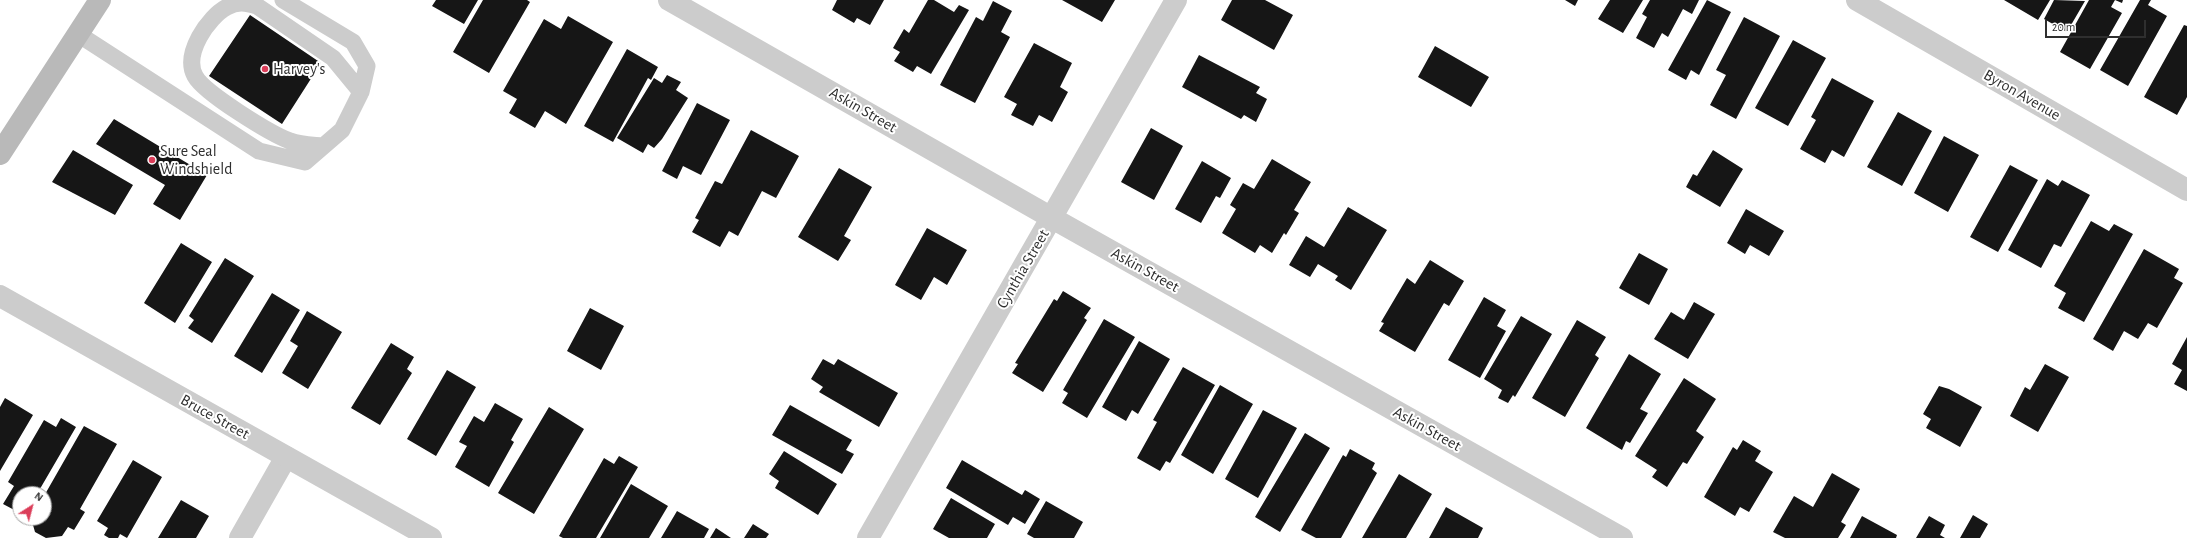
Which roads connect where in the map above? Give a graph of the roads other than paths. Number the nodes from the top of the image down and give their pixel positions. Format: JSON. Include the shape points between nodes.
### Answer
{"nodes":[{"id":1,"x":100,"y":0,"type":"edge"},
{"id":2,"x":283,"y":0,"type":"edge"},
{"id":3,"x":669,"y":0,"type":"edge"},
{"id":4,"x":1176,"y":0,"type":"edge"},
{"id":5,"x":1857,"y":0,"type":"edge"},
{"id":6,"x":78,"y":34,"type":"junction"},
{"id":7,"x":361,"y":92,"type":"junction"},
{"id":8,"x":323,"y":146,"type":"junction"},
{"id":9,"x":0,"y":154,"type":"edge"},
{"id":10,"x":2187,"y":190,"type":"edge"},
{"id":11,"x":1052,"y":218,"type":"junction"},
{"id":12,"x":0,"y":296,"type":"edge"},
{"id":13,"x":286,"y":457,"type":"junction"},
{"id":14,"x":240,"y":538,"type":"edge"},
{"id":15,"x":431,"y":538,"type":"edge"},
{"id":16,"x":868,"y":538,"type":"edge"},
{"id":17,"x":1622,"y":538,"type":"edge"}],
"edges":[{"from":1,"to":6,"type":"main road"},
{"from":2,"to":7,"type":"lane","via":[[353,42],[367,66]]},
{"from":3,"to":11,"type":"street","name":"Askin Street"},
{"from":4,"to":11,"type":"street","name":"Cynthia Street"},
{"from":5,"to":10,"type":"street","name":"Byron Avenue"},
{"from":6,"to":8,"type":"lane","via":[[259,151],[305,162]]},
{"from":6,"to":9,"type":"main road"},
{"from":7,"to":8,"type":"lane","via":[[342,130]]},
{"from":7,"to":8,"type":"lane","via":[[333,58],[257,6],[243,2],[228,6],[217,14],[196,43],[191,63],[195,76],[207,90],[275,135],[292,142]]},
{"from":11,"to":16,"type":"street","name":"Cynthia Street"},
{"from":11,"to":17,"type":"street","name":"Askin Street"},
{"from":12,"to":13,"type":"street","name":"Bruce Street"},
{"from":13,"to":14,"type":"street"},
{"from":13,"to":15,"type":"street","name":"Bruce Street"}]}
